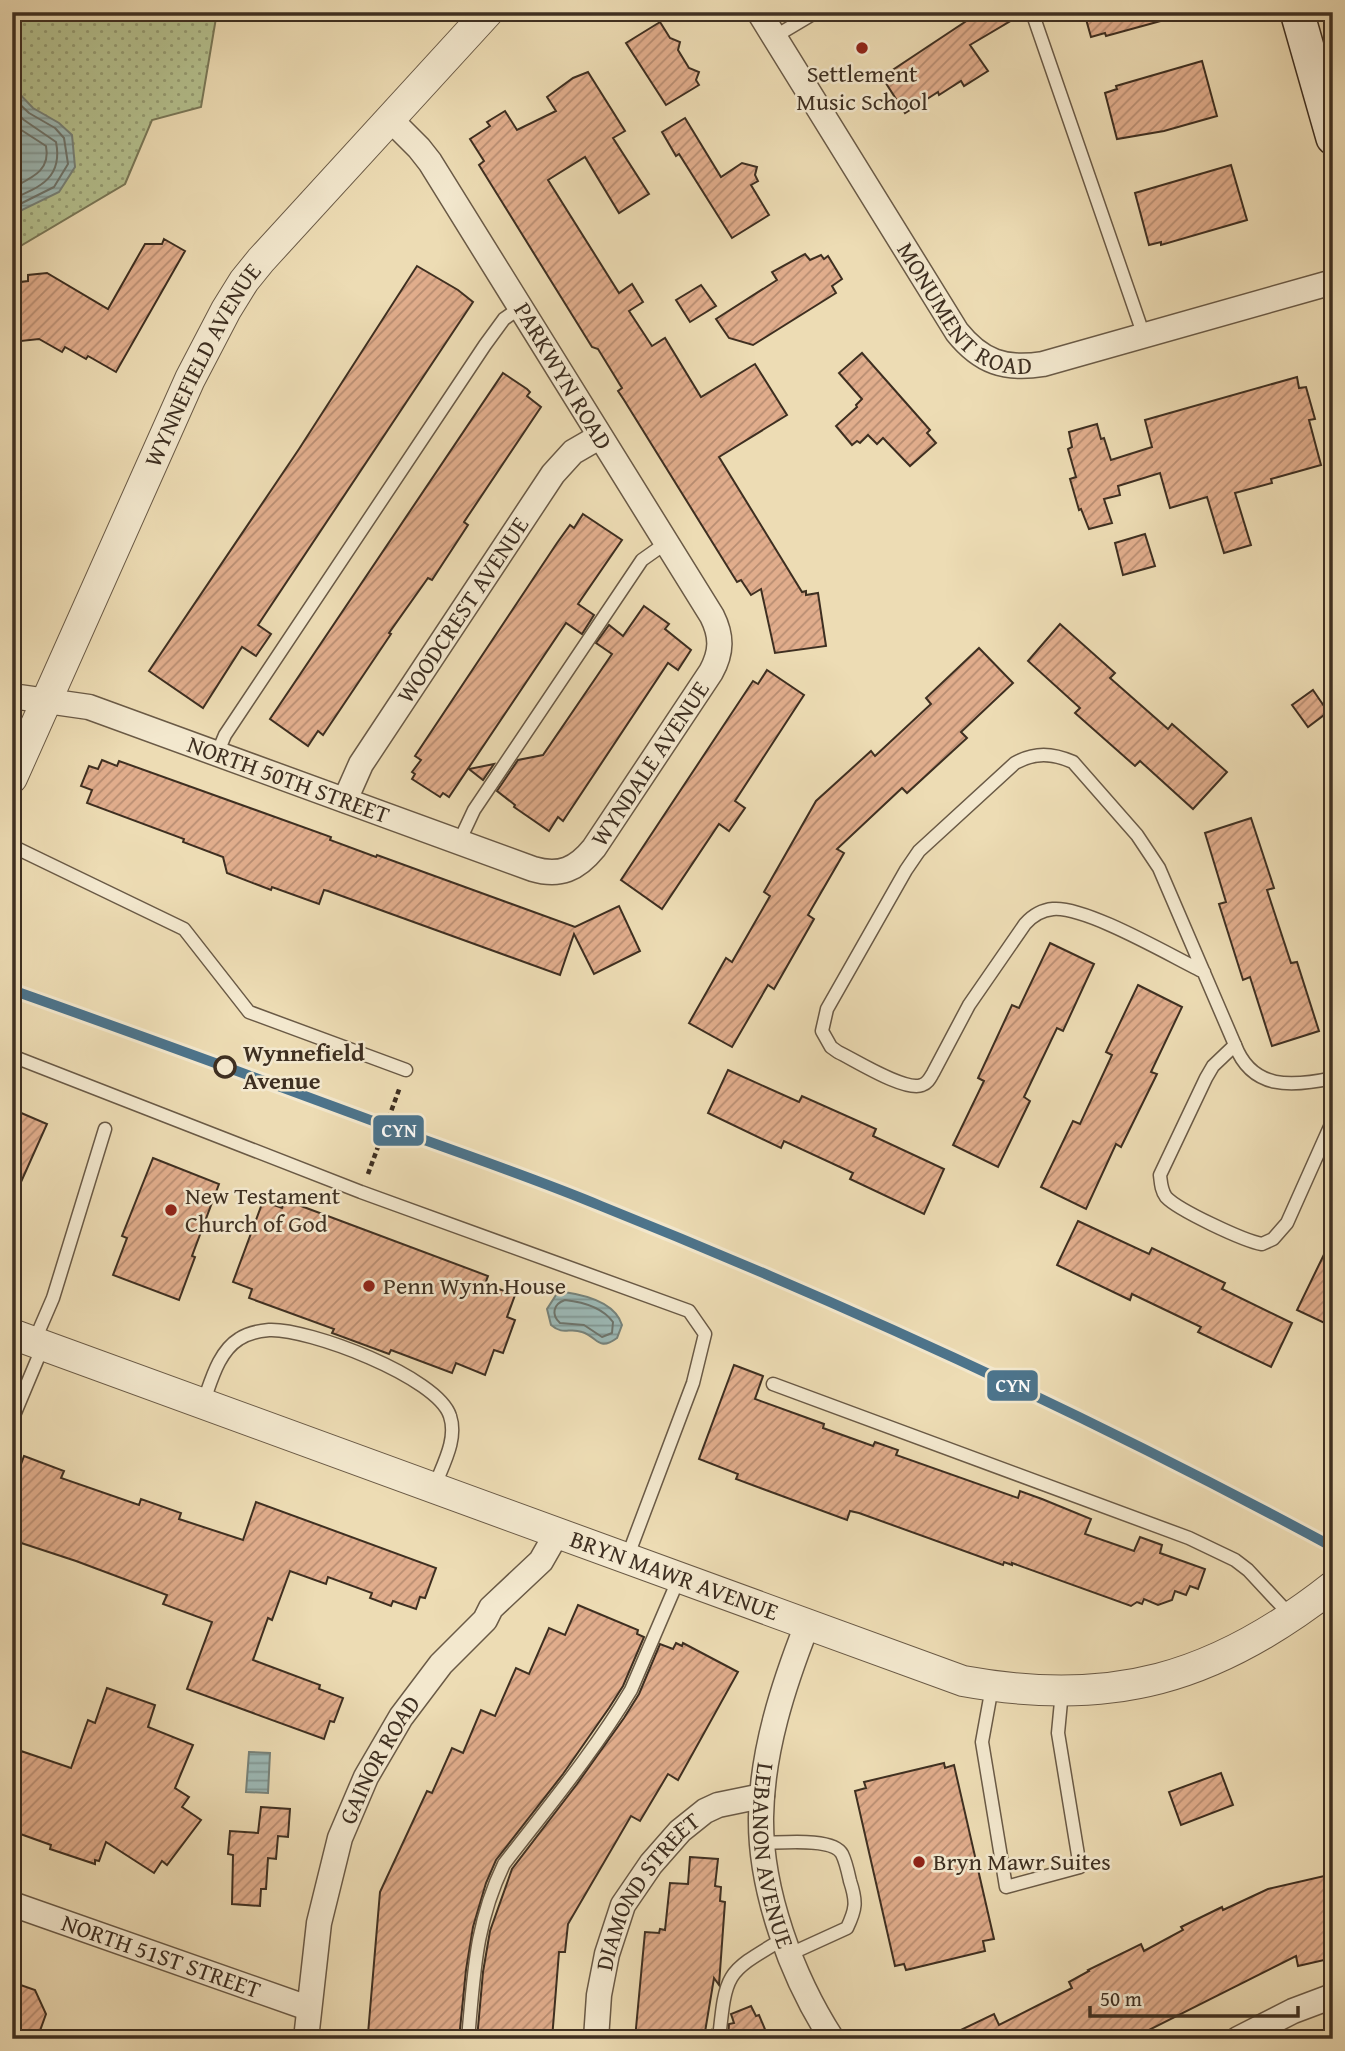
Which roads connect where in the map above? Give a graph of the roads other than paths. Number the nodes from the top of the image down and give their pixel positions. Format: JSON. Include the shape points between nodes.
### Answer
{"nodes":[{"id":1,"x":488,"y":12,"type":"edge"},
{"id":2,"x":759,"y":12,"type":"edge"},
{"id":3,"x":816,"y":12,"type":"edge"},
{"id":4,"x":1032,"y":12,"type":"edge"},
{"id":5,"x":1297,"y":12,"type":"edge"},
{"id":6,"x":774,"y":37,"type":"junction"},
{"id":7,"x":389,"y":118,"type":"junction"},
{"id":8,"x":1333,"y":138,"type":"edge"},
{"id":9,"x":1333,"y":282,"type":"edge"},
{"id":10,"x":521,"y":307,"type":"junction"},
{"id":11,"x":1144,"y":336,"type":"junction"},
{"id":12,"x":599,"y":437,"type":"junction"},
{"id":13,"x":666,"y":543,"type":"junction"},
{"id":14,"x":720,"y":644,"type":"joint"},
{"id":15,"x":12,"y":696,"type":"edge"},
{"id":16,"x":46,"y":701,"type":"junction"},
{"id":17,"x":217,"y":754,"type":"junction"},
{"id":18,"x":12,"y":778,"type":"edge"},
{"id":19,"x":345,"y":800,"type":"junction"},
{"id":20,"x":459,"y":842,"type":"junction"},
{"id":21,"x":12,"y":846,"type":"edge"},
{"id":22,"x":565,"y":872,"type":"joint"},
{"id":23,"x":1204,"y":972,"type":"junction"},
{"id":24,"x":1235,"y":1045,"type":"junction"},
{"id":25,"x":12,"y":1056,"type":"edge"},
{"id":26,"x":406,"y":1070,"type":"road end"},
{"id":27,"x":1333,"y":1078,"type":"edge"},
{"id":28,"x":1333,"y":1120,"type":"edge"},
{"id":29,"x":105,"y":1129,"type":"dead end"},
{"id":30,"x":30,"y":1341,"type":"edge"},
{"id":31,"x":773,"y":1384,"type":"dead end"},
{"id":32,"x":203,"y":1403,"type":"junction"},
{"id":33,"x":12,"y":1420,"type":"edge"},
{"id":34,"x":434,"y":1488,"type":"junction"},
{"id":35,"x":557,"y":1533,"type":"junction"},
{"id":36,"x":627,"y":1558,"type":"junction"},
{"id":37,"x":679,"y":1578,"type":"junction"},
{"id":38,"x":1333,"y":1586,"type":"edge"},
{"id":39,"x":1291,"y":1617,"type":"junction"},
{"id":40,"x":807,"y":1625,"type":"junction"},
{"id":41,"x":992,"y":1686,"type":"junction"},
{"id":42,"x":1062,"y":1691,"type":"junction"},
{"id":43,"x":762,"y":1796,"type":"junction"},
{"id":44,"x":763,"y":1843,"type":"junction"},
{"id":45,"x":12,"y":1903,"type":"edge"},
{"id":46,"x":787,"y":1946,"type":"junction"},
{"id":47,"x":1333,"y":1996,"type":"edge"},
{"id":48,"x":308,"y":2008,"type":"junction"},
{"id":49,"x":306,"y":2039,"type":"edge"},
{"id":50,"x":468,"y":2039,"type":"edge"},
{"id":51,"x":596,"y":2039,"type":"edge"},
{"id":52,"x":719,"y":2039,"type":"edge"},
{"id":53,"x":832,"y":2039,"type":"edge"},
{"id":54,"x":1238,"y":2039,"type":"edge"}],
"edges":[{"from":1,"to":7,"type":"street","name":"WYNNEFIELD AVENUE"},
{"from":2,"to":6,"type":"street","name":"MONUMENT ROAD"},
{"from":3,"to":6,"type":"lane"},
{"from":4,"to":11,"type":"lane"},
{"from":5,"to":8,"type":"main road"},
{"from":6,"to":11,"type":"street","name":"MONUMENT ROAD","via":[[967,345],[995,362],[1025,367]]},
{"from":7,"to":10,"type":"street","name":"PARKWYN ROAD","via":[[425,155]]},
{"from":7,"to":16,"type":"street","name":"WYNNEFIELD AVENUE","via":[[261,260],[226,310],[190,379]]},
{"from":9,"to":11,"type":"street","name":"MONUMENT ROAD"},
{"from":10,"to":12,"type":"street","name":"PARKWYN ROAD"},
{"from":10,"to":17,"type":"lane","via":[[504,319],[485,345],[225,735]]},
{"from":12,"to":13,"type":"street","name":"PARKWYN ROAD"},
{"from":12,"to":19,"type":"street","name":"WOODCREST AVENUE","via":[[573,452],[552,474],[361,764]]},
{"from":13,"to":14,"type":"street","name":"PARKWYN ROAD","via":[[712,616]]},
{"from":13,"to":20,"type":"lane","via":[[642,560],[474,810]]},
{"from":14,"to":22,"type":"street","name":"WYNDALE AVENUE","via":[[711,672],[594,848]]},
{"from":15,"to":16,"type":"street","name":"NORTH 50TH STREET"},
{"from":16,"to":17,"type":"street","name":"NORTH 50TH STREET","via":[[89,707]]},
{"from":16,"to":18,"type":"street","name":"WYNNEFIELD AVENUE"},
{"from":17,"to":19,"type":"street","name":"NORTH 50TH STREET"},
{"from":19,"to":20,"type":"street","name":"NORTH 50TH STREET"},
{"from":20,"to":22,"type":"street","name":"NORTH 50TH STREET","via":[[544,872]]},
{"from":21,"to":26,"type":"lane","via":[[184,929],[249,1012]]},
{"from":23,"to":23,"type":"lane","via":[[1090,916],[1055,908],[1034,915],[1025,924],[969,1005],[927,1082],[919,1086],[900,1083],[838,1052],[822,1031],[827,1009],[919,851],[1028,756],[1059,756],[1073,762],[1137,835],[1159,868]]},
{"from":23,"to":24,"type":"lane"},
{"from":24,"to":27,"type":"lane","via":[[1241,1060],[1264,1079],[1294,1084]]},
{"from":24,"to":28,"type":"lane","via":[[1206,1078],[1160,1175],[1169,1200],[1244,1239],[1262,1244],[1273,1239],[1287,1223]]},
{"from":25,"to":36,"type":"lane","via":[[361,1192],[689,1311],[705,1334],[693,1384]]},
{"from":29,"to":30,"type":"lane","via":[[53,1298]]},
{"from":30,"to":32,"type":"street","name":"BRYN MAWR AVENUE"},
{"from":30,"to":33,"type":"lane"},
{"from":31,"to":39,"type":"lane","via":[[1189,1538],[1248,1570]]},
{"from":32,"to":34,"type":"street","name":"BRYN MAWR AVENUE"},
{"from":32,"to":34,"type":"lane","via":[[229,1347],[252,1333],[290,1332],[380,1362],[425,1386],[446,1406],[453,1430],[451,1444]]},
{"from":34,"to":35,"type":"street","name":"BRYN MAWR AVENUE"},
{"from":35,"to":36,"type":"street","name":"BRYN MAWR AVENUE"},
{"from":35,"to":48,"type":"street","name":"GAINOR ROAD","via":[[541,1561],[441,1664],[401,1717],[366,1777],[340,1838],[319,1923]]},
{"from":36,"to":37,"type":"street","name":"BRYN MAWR AVENUE"},
{"from":37,"to":40,"type":"street","name":"BRYN MAWR AVENUE"},
{"from":37,"to":50,"type":"lane","via":[[631,1690],[496,1881],[477,1944]]},
{"from":38,"to":39,"type":"street","name":"BRYN MAWR AVENUE"},
{"from":39,"to":42,"type":"street","name":"BRYN MAWR AVENUE","via":[[1182,1672],[1129,1686]]},
{"from":40,"to":41,"type":"street","name":"BRYN MAWR AVENUE","via":[[941,1675]]},
{"from":40,"to":43,"type":"street","name":"LEBANON AVENUE","via":[[776,1714]]},
{"from":41,"to":42,"type":"street","name":"BRYN MAWR AVENUE"},
{"from":41,"to":42,"type":"lane","via":[[982,1742],[1006,1887],[1080,1867],[1058,1733]]},
{"from":43,"to":44,"type":"street","name":"LEBANON AVENUE"},
{"from":43,"to":51,"type":"street","name":"DIAMOND STREET","via":[[705,1811],[651,1864],[623,1905],[607,1954]]},
{"from":44,"to":46,"type":"street","name":"LEBANON AVENUE","via":[[773,1902]]},
{"from":44,"to":46,"type":"lane","via":[[835,1847],[842,1853],[854,1894],[856,1910],[847,1928]]},
{"from":45,"to":48,"type":"street","name":"NORTH 51ST STREET"},
{"from":46,"to":52,"type":"lane","via":[[742,1964],[729,1979]]},
{"from":46,"to":53,"type":"street","name":"LEBANON AVENUE"},
{"from":47,"to":54,"type":"street"},
{"from":48,"to":49,"type":"street","name":"GAINOR ROAD"}]}
